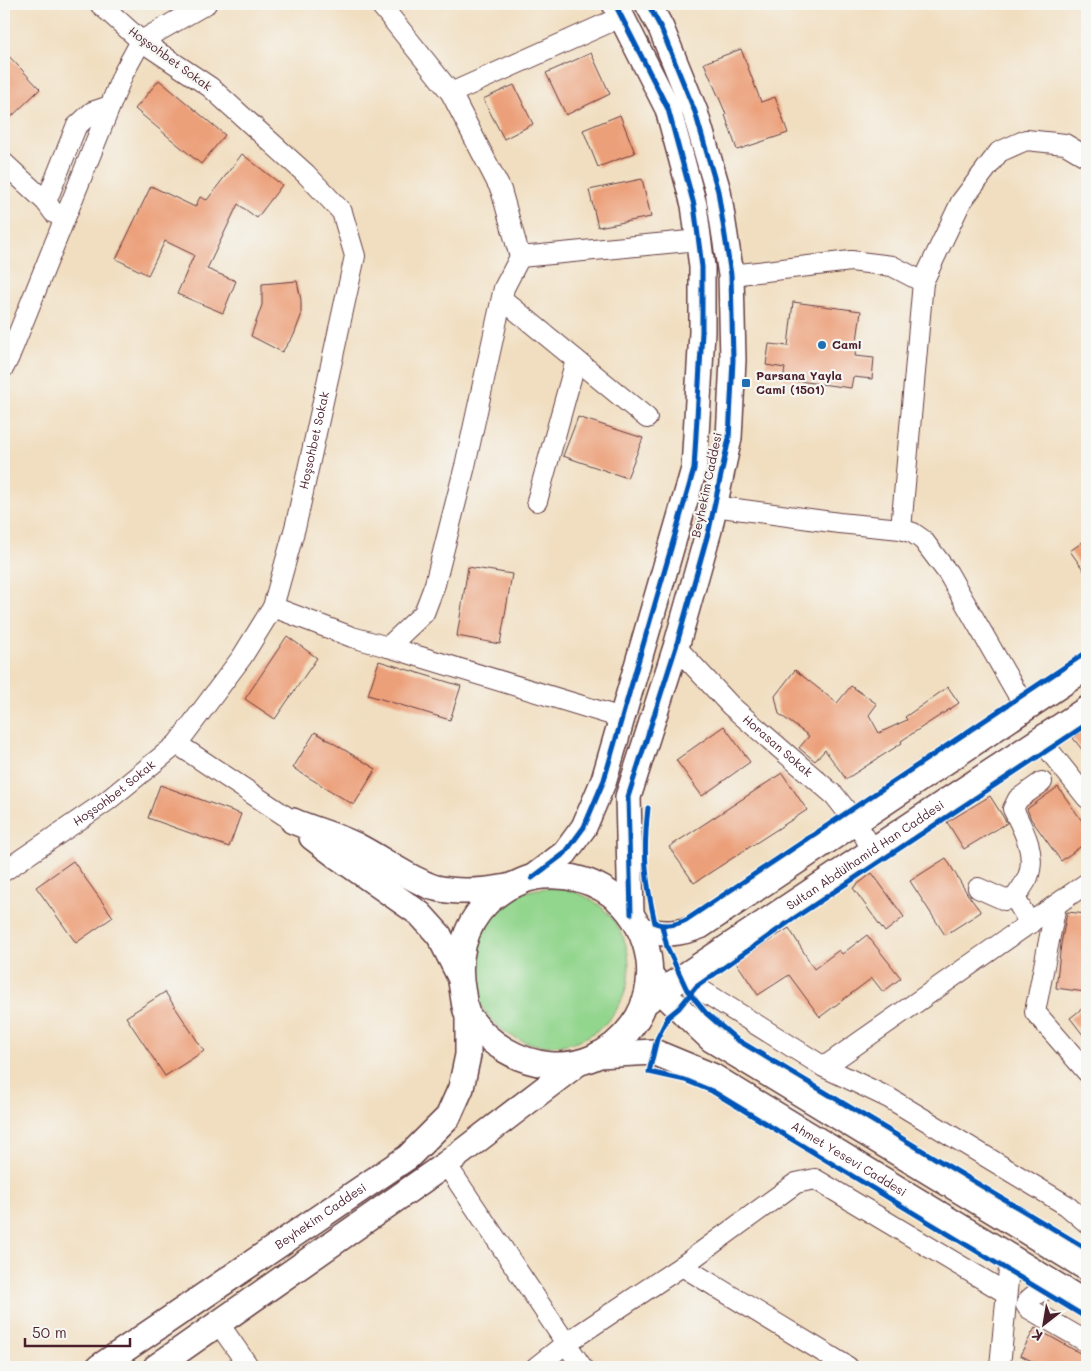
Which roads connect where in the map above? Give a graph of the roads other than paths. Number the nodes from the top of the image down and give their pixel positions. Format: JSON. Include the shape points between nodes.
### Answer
{"nodes":[{"id":1,"x":100,"y":4,"type":"edge"},
{"id":2,"x":206,"y":4,"type":"edge"},
{"id":3,"x":380,"y":4,"type":"edge"},
{"id":4,"x":648,"y":4,"type":"edge"},
{"id":5,"x":618,"y":10,"type":"edge"},
{"id":6,"x":140,"y":41,"type":"junction"},
{"id":7,"x":451,"y":93,"type":"junction"},
{"id":8,"x":110,"y":106,"type":"junction"},
{"id":9,"x":1087,"y":156,"type":"edge"},
{"id":10,"x":5,"y":168,"type":"edge"},
{"id":11,"x":46,"y":202,"type":"junction"},
{"id":12,"x":63,"y":224,"type":"junction"},
{"id":13,"x":698,"y":240,"type":"junction"},
{"id":14,"x":520,"y":257,"type":"junction"},
{"id":15,"x":732,"y":275,"type":"junction"},
{"id":16,"x":923,"y":282,"type":"junction"},
{"id":17,"x":502,"y":299,"type":"junction"},
{"id":18,"x":576,"y":360,"type":"junction"},
{"id":19,"x":4,"y":366,"type":"edge"},
{"id":20,"x":647,"y":418,"type":"dead end"},
{"id":21,"x":537,"y":501,"type":"dead end"},
{"id":22,"x":714,"y":506,"type":"junction"},
{"id":23,"x":901,"y":529,"type":"junction"},
{"id":24,"x":273,"y":607,"type":"junction"},
{"id":25,"x":676,"y":646,"type":"junction"},
{"id":26,"x":388,"y":647,"type":"junction"},
{"id":27,"x":1087,"y":668,"type":"edge"},
{"id":28,"x":1026,"y":708,"type":"junction"},
{"id":29,"x":1087,"y":709,"type":"edge"},
{"id":30,"x":622,"y":718,"type":"junction"},
{"id":31,"x":1040,"y":739,"type":"junction"},
{"id":32,"x":177,"y":744,"type":"junction"},
{"id":33,"x":1042,"y":782,"type":"dead end"},
{"id":34,"x":1087,"y":798,"type":"edge"},
{"id":35,"x":293,"y":822,"type":"junction"},
{"id":36,"x":856,"y":823,"type":"junction"},
{"id":37,"x":873,"y":850,"type":"junction"},
{"id":38,"x":4,"y":871,"type":"edge"},
{"id":39,"x":532,"y":878,"type":"junction"},
{"id":40,"x":1087,"y":883,"type":"edge"},
{"id":41,"x":508,"y":887,"type":"junction"},
{"id":42,"x":978,"y":888,"type":"dead end"},
{"id":43,"x":1015,"y":898,"type":"junction"},
{"id":44,"x":1056,"y":905,"type":"junction"},
{"id":45,"x":717,"y":915,"type":"junction"},
{"id":46,"x":636,"y":922,"type":"junction"},
{"id":47,"x":1030,"y":924,"type":"junction"},
{"id":48,"x":735,"y":943,"type":"junction"},
{"id":49,"x":459,"y":975,"type":"junction"},
{"id":50,"x":660,"y":987,"type":"junction"},
{"id":51,"x":468,"y":1016,"type":"junction"},
{"id":52,"x":588,"y":1059,"type":"junction"},
{"id":53,"x":824,"y":1067,"type":"junction"},
{"id":54,"x":1087,"y":1072,"type":"edge"},
{"id":55,"x":446,"y":1164,"type":"junction"},
{"id":56,"x":1087,"y":1223,"type":"edge"},
{"id":57,"x":1010,"y":1258,"type":"junction"},
{"id":58,"x":682,"y":1266,"type":"junction"},
{"id":59,"x":1087,"y":1268,"type":"edge"},
{"id":60,"x":1057,"y":1286,"type":"junction"},
{"id":61,"x":1006,"y":1293,"type":"junction"},
{"id":62,"x":1087,"y":1304,"type":"edge"},
{"id":63,"x":220,"y":1324,"type":"junction"},
{"id":64,"x":1087,"y":1342,"type":"edge"},
{"id":65,"x":1002,"y":1343,"type":"junction"},
{"id":66,"x":565,"y":1344,"type":"junction"},
{"id":67,"x":99,"y":1367,"type":"edge"},
{"id":68,"x":156,"y":1367,"type":"edge"},
{"id":69,"x":249,"y":1367,"type":"edge"},
{"id":70,"x":536,"y":1367,"type":"edge"},
{"id":71,"x":582,"y":1367,"type":"edge"},
{"id":72,"x":848,"y":1367,"type":"edge"},
{"id":73,"x":985,"y":1367,"type":"edge"},
{"id":74,"x":1000,"y":1367,"type":"edge"}],
"edges":[{"from":1,"to":6,"type":"street","name":"Hoşsohbet Sokak"},
{"from":2,"to":6,"type":"street"},
{"from":3,"to":7,"type":"street"},
{"from":4,"to":15,"type":"main road","name":"Beyhekim Caddesi","via":[[695,112],[718,191]]},
{"from":5,"to":7,"type":"street"},
{"from":5,"to":13,"type":"main road","name":"Beyhekim Caddesi","via":[[668,109],[694,205]]},
{"from":6,"to":8,"type":"street"},
{"from":6,"to":24,"type":"street","name":"Hoşsohbet Sokak","via":[[210,87],[306,174],[342,212],[355,256],[296,524]]},
{"from":7,"to":14,"type":"street","via":[[501,190]]},
{"from":8,"to":11,"type":"street","via":[[92,112],[76,127]]},
{"from":8,"to":12,"type":"street"},
{"from":9,"to":16,"type":"street","via":[[1065,144],[1026,140],[999,152],[961,202]]},
{"from":10,"to":11,"type":"street"},
{"from":11,"to":12,"type":"street"},
{"from":12,"to":19,"type":"street"},
{"from":13,"to":14,"type":"street"},
{"from":13,"to":30,"type":"main road","name":"Beyhekim Caddesi","via":[[702,267],[702,332],[694,469]]},
{"from":14,"to":17,"type":"street"},
{"from":15,"to":16,"type":"street","via":[[851,260],[892,266]]},
{"from":15,"to":22,"type":"main road","name":"Beyhekim Caddesi","via":[[733,360],[729,438]]},
{"from":16,"to":23,"type":"street"},
{"from":17,"to":18,"type":"street"},
{"from":17,"to":26,"type":"street","via":[[435,584],[424,613]]},
{"from":18,"to":20,"type":"street"},
{"from":18,"to":21,"type":"street"},
{"from":22,"to":23,"type":"street"},
{"from":22,"to":25,"type":"main road","name":"Beyhekim Caddesi"},
{"from":23,"to":28,"type":"street","via":[[923,540],[948,573]]},
{"from":24,"to":26,"type":"street","via":[[352,638]]},
{"from":24,"to":32,"type":"street","name":"Hoşsohbet Sokak","via":[[242,657]]},
{"from":25,"to":36,"type":"street","name":"Horasan Sokak","via":[[731,706],[835,796]]},
{"from":25,"to":46,"type":"main road","name":"Beyhekim Caddesi","via":[[628,797]]},
{"from":26,"to":30,"type":"street"},
{"from":27,"to":28,"type":"main road"},
{"from":28,"to":36,"type":"main road"},
{"from":29,"to":31,"type":"main road","name":"Sultan Abdülhamid Han Caddesi"},
{"from":30,"to":39,"type":"main road","name":"Beyhekim Caddesi","via":[[604,780],[584,827],[565,853]]},
{"from":31,"to":34,"type":"street"},
{"from":31,"to":37,"type":"main road","name":"Sultan Abdülhamid Han Caddesi"},
{"from":32,"to":35,"type":"street"},
{"from":32,"to":38,"type":"street","name":"Hoşsohbet Sokak","via":[[107,801]]},
{"from":33,"to":43,"type":"street","via":[[1018,799],[1013,808],[1032,855],[1028,876]]},
{"from":35,"to":41,"type":"main road","via":[[357,846],[435,888]]},
{"from":35,"to":49,"type":"main road","via":[[420,914],[439,935]]},
{"from":36,"to":37,"type":"street","name":"Horasan Sokak"},
{"from":36,"to":45,"type":"main road"},
{"from":37,"to":48,"type":"main road","name":"Sultan Abdülhamid Han Caddesi"},
{"from":39,"to":41,"type":"main road"},
{"from":39,"to":46,"type":"main road","via":[[559,875],[587,881],[612,894]]},
{"from":40,"to":44,"type":"street"},
{"from":41,"to":49,"type":"main road","via":[[488,901],[473,921],[462,947]]},
{"from":42,"to":43,"type":"street","via":[[1005,900]]},
{"from":43,"to":47,"type":"street"},
{"from":44,"to":47,"type":"street"},
{"from":44,"to":54,"type":"street","via":[[1035,1012]]},
{"from":45,"to":46,"type":"main road","via":[[700,926],[679,933],[658,933]]},
{"from":45,"to":48,"type":"main road","via":[[715,931],[726,942]]},
{"from":46,"to":50,"type":"main road"},
{"from":47,"to":53,"type":"street"},
{"from":48,"to":50,"type":"main road","name":"Sultan Abdülhamid Han Caddesi"},
{"from":49,"to":51,"type":"main road","name":"Beyhekim Caddesi"},
{"from":50,"to":52,"type":"main road","via":[[626,1034],[613,1046]]},
{"from":50,"to":53,"type":"street"},
{"from":50,"to":59,"type":"main road","via":[[711,1039]]},
{"from":51,"to":52,"type":"main road","name":"Ahmet Yesevi Caddesi","via":[[498,1047],[523,1060],[550,1066]]},
{"from":51,"to":67,"type":"main road","name":"Beyhekim Caddesi","via":[[468,1054],[461,1088],[448,1117],[408,1157]]},
{"from":52,"to":55,"type":"main road"},
{"from":52,"to":57,"type":"main road","name":"Ahmet Yesevi Caddesi","via":[[654,1052],[712,1076]]},
{"from":53,"to":56,"type":"street","via":[[889,1098],[1066,1205]]},
{"from":55,"to":63,"type":"main road"},
{"from":55,"to":66,"type":"street"},
{"from":57,"to":60,"type":"main road","name":"Ahmet Yesevi Caddesi"},
{"from":57,"to":61,"type":"street"},
{"from":58,"to":61,"type":"street","via":[[796,1183],[815,1179]]},
{"from":58,"to":66,"type":"street"},
{"from":58,"to":72,"type":"street"},
{"from":60,"to":62,"type":"main road","name":"Ahmet Yesevi Caddesi"},
{"from":60,"to":64,"type":"street","via":[[1032,1296],[1026,1305]]},
{"from":61,"to":65,"type":"street"},
{"from":63,"to":68,"type":"main road"},
{"from":63,"to":69,"type":"street"},
{"from":65,"to":73,"type":"street"},
{"from":65,"to":74,"type":"street"},
{"from":66,"to":70,"type":"street"},
{"from":66,"to":71,"type":"street"}]}
